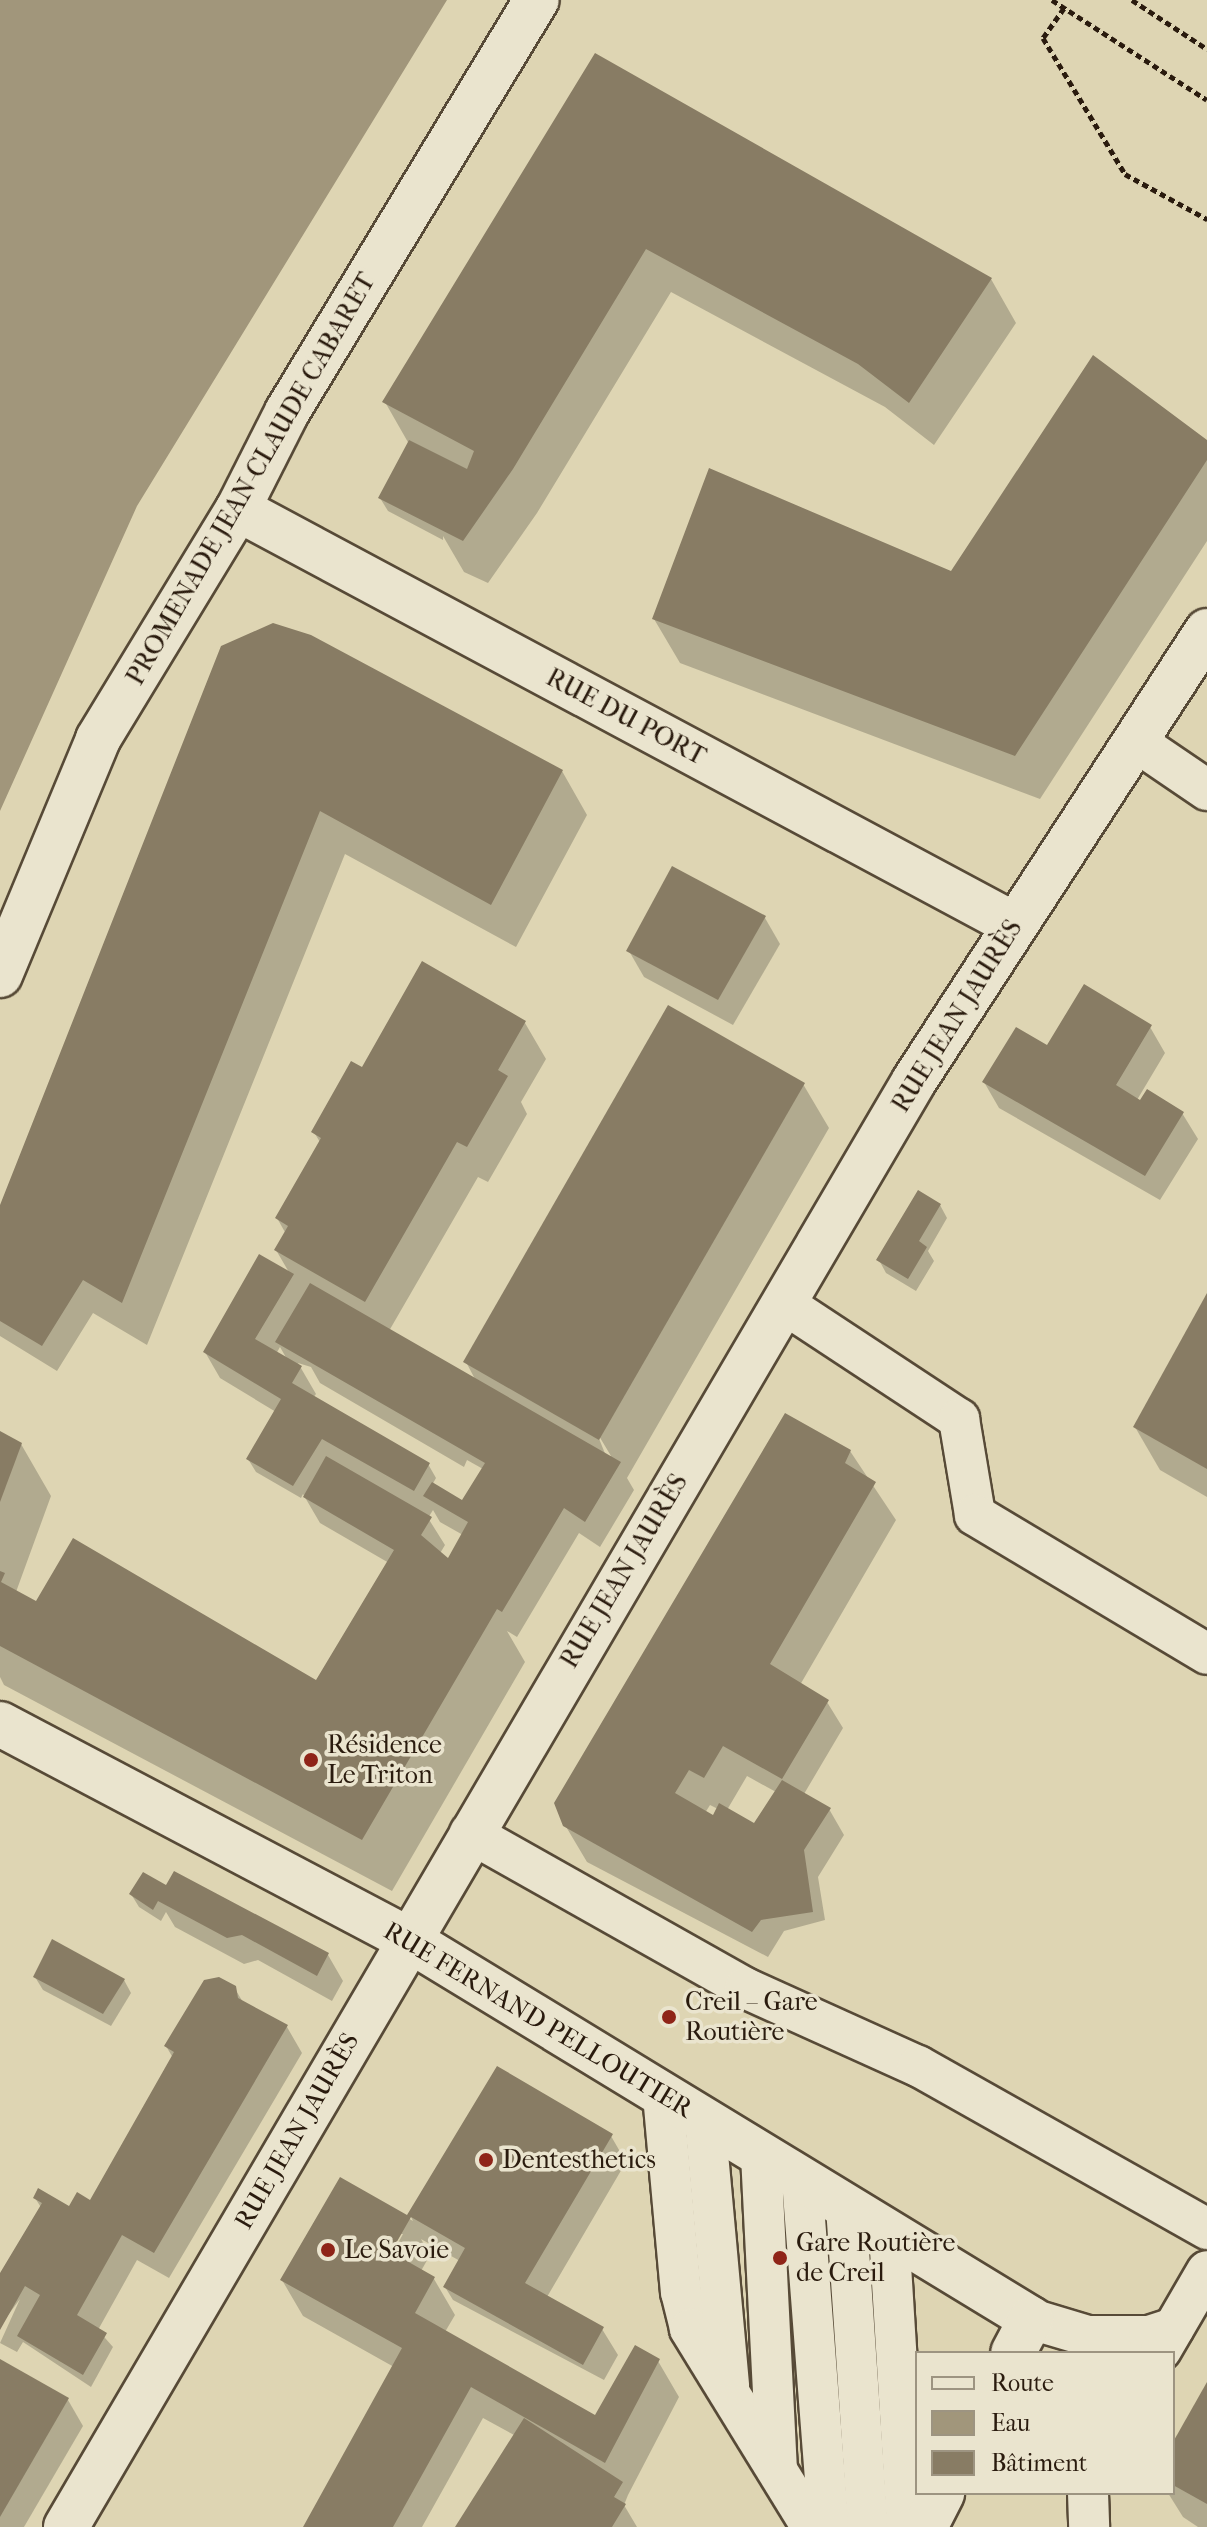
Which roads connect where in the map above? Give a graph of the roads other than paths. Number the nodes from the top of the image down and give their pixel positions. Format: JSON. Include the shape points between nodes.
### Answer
{"nodes":[{"id":1,"x":537,"y":0,"type":"edge"},
{"id":2,"x":238,"y":509,"type":"junction"},
{"id":3,"x":1207,"y":631,"type":"edge"},
{"id":4,"x":1135,"y":741,"type":"junction"},
{"id":5,"x":1207,"y":790,"type":"edge"},
{"id":6,"x":1015,"y":925,"type":"junction"},
{"id":7,"x":0,"y":975,"type":"edge"},
{"id":8,"x":783,"y":1303,"type":"junction"},
{"id":9,"x":1207,"y":1654,"type":"edge"},
{"id":10,"x":0,"y":1724,"type":"edge"},
{"id":11,"x":470,"y":1833,"type":"junction"},
{"id":12,"x":409,"y":1940,"type":"junction"},
{"id":13,"x":663,"y":2095,"type":"junction"},
{"id":14,"x":705,"y":2121,"type":"junction"},
{"id":15,"x":761,"y":2155,"type":"junction"},
{"id":16,"x":802,"y":2180,"type":"junction"},
{"id":17,"x":846,"y":2207,"type":"junction"},
{"id":18,"x":1207,"y":2229,"type":"edge"},
{"id":19,"x":889,"y":2233,"type":"junction"},
{"id":20,"x":1207,"y":2271,"type":"edge"},
{"id":21,"x":1166,"y":2340,"type":"edge"},
{"id":22,"x":1029,"y":2342,"type":"edge"},
{"id":23,"x":729,"y":2394,"type":"junction"},
{"id":24,"x":777,"y":2470,"type":"junction"},
{"id":25,"x":941,"y":2495,"type":"edge"},
{"id":26,"x":1088,"y":2495,"type":"edge"},
{"id":27,"x":66,"y":2527,"type":"edge"},
{"id":28,"x":812,"y":2527,"type":"edge"},
{"id":29,"x":829,"y":2527,"type":"edge"},
{"id":30,"x":868,"y":2527,"type":"edge"},
{"id":31,"x":907,"y":2527,"type":"edge"},
{"id":32,"x":925,"y":2527,"type":"edge"},
{"id":33,"x":1089,"y":2527,"type":"edge"}],
"edges":[{"from":1,"to":2,"type":"street","name":"PROMENADE JEAN-CLAUDE CABARET","via":[[287,412]]},
{"from":2,"to":6,"type":"street","name":"RUE DU PORT"},
{"from":2,"to":7,"type":"street","name":"PROMENADE JEAN-CLAUDE CABARET","via":[[98,739]]},
{"from":3,"to":4,"type":"street","name":"RUE JEAN JAURÈS"},
{"from":4,"to":5,"type":"lane"},
{"from":4,"to":6,"type":"street","name":"RUE JEAN JAURÈS"},
{"from":6,"to":8,"type":"street","name":"RUE JEAN JAURÈS"},
{"from":8,"to":9,"type":"lane","via":[[959,1419],[975,1515]]},
{"from":8,"to":11,"type":"street","name":"RUE JEAN JAURÈS"},
{"from":10,"to":12,"type":"street","name":"RUE FERNAND PELLOUTIER"},
{"from":11,"to":12,"type":"street","name":"RUE JEAN JAURÈS"},
{"from":11,"to":18,"type":"lane","via":[[745,1988],[918,2066]]},
{"from":12,"to":13,"type":"street","name":"RUE FERNAND PELLOUTIER"},
{"from":12,"to":27,"type":"street","name":"RUE JEAN JAURÈS"},
{"from":13,"to":14,"type":"street","name":"RUE FERNAND PELLOUTIER"},
{"from":13,"to":23,"type":"lane","via":[[684,2311]]},
{"from":14,"to":15,"type":"street","name":"RUE FERNAND PELLOUTIER"},
{"from":14,"to":23,"type":"lane"},
{"from":15,"to":16,"type":"street","name":"RUE FERNAND PELLOUTIER"},
{"from":15,"to":24,"type":"lane"},
{"from":16,"to":17,"type":"street","name":"RUE FERNAND PELLOUTIER"},
{"from":16,"to":29,"type":"lane"},
{"from":17,"to":19,"type":"street","name":"RUE FERNAND PELLOUTIER"},
{"from":17,"to":30,"type":"lane"},
{"from":19,"to":22,"type":"street","name":"RUE FERNAND PELLOUTIER"},
{"from":19,"to":31,"type":"lane"},
{"from":20,"to":21,"type":"lane"},
{"from":21,"to":22,"type":"lane","via":[[1088,2336]]},
{"from":23,"to":24,"type":"lane"},
{"from":24,"to":28,"type":"lane"},
{"from":25,"to":32,"type":"street"},
{"from":26,"to":33,"type":"lane"}]}
